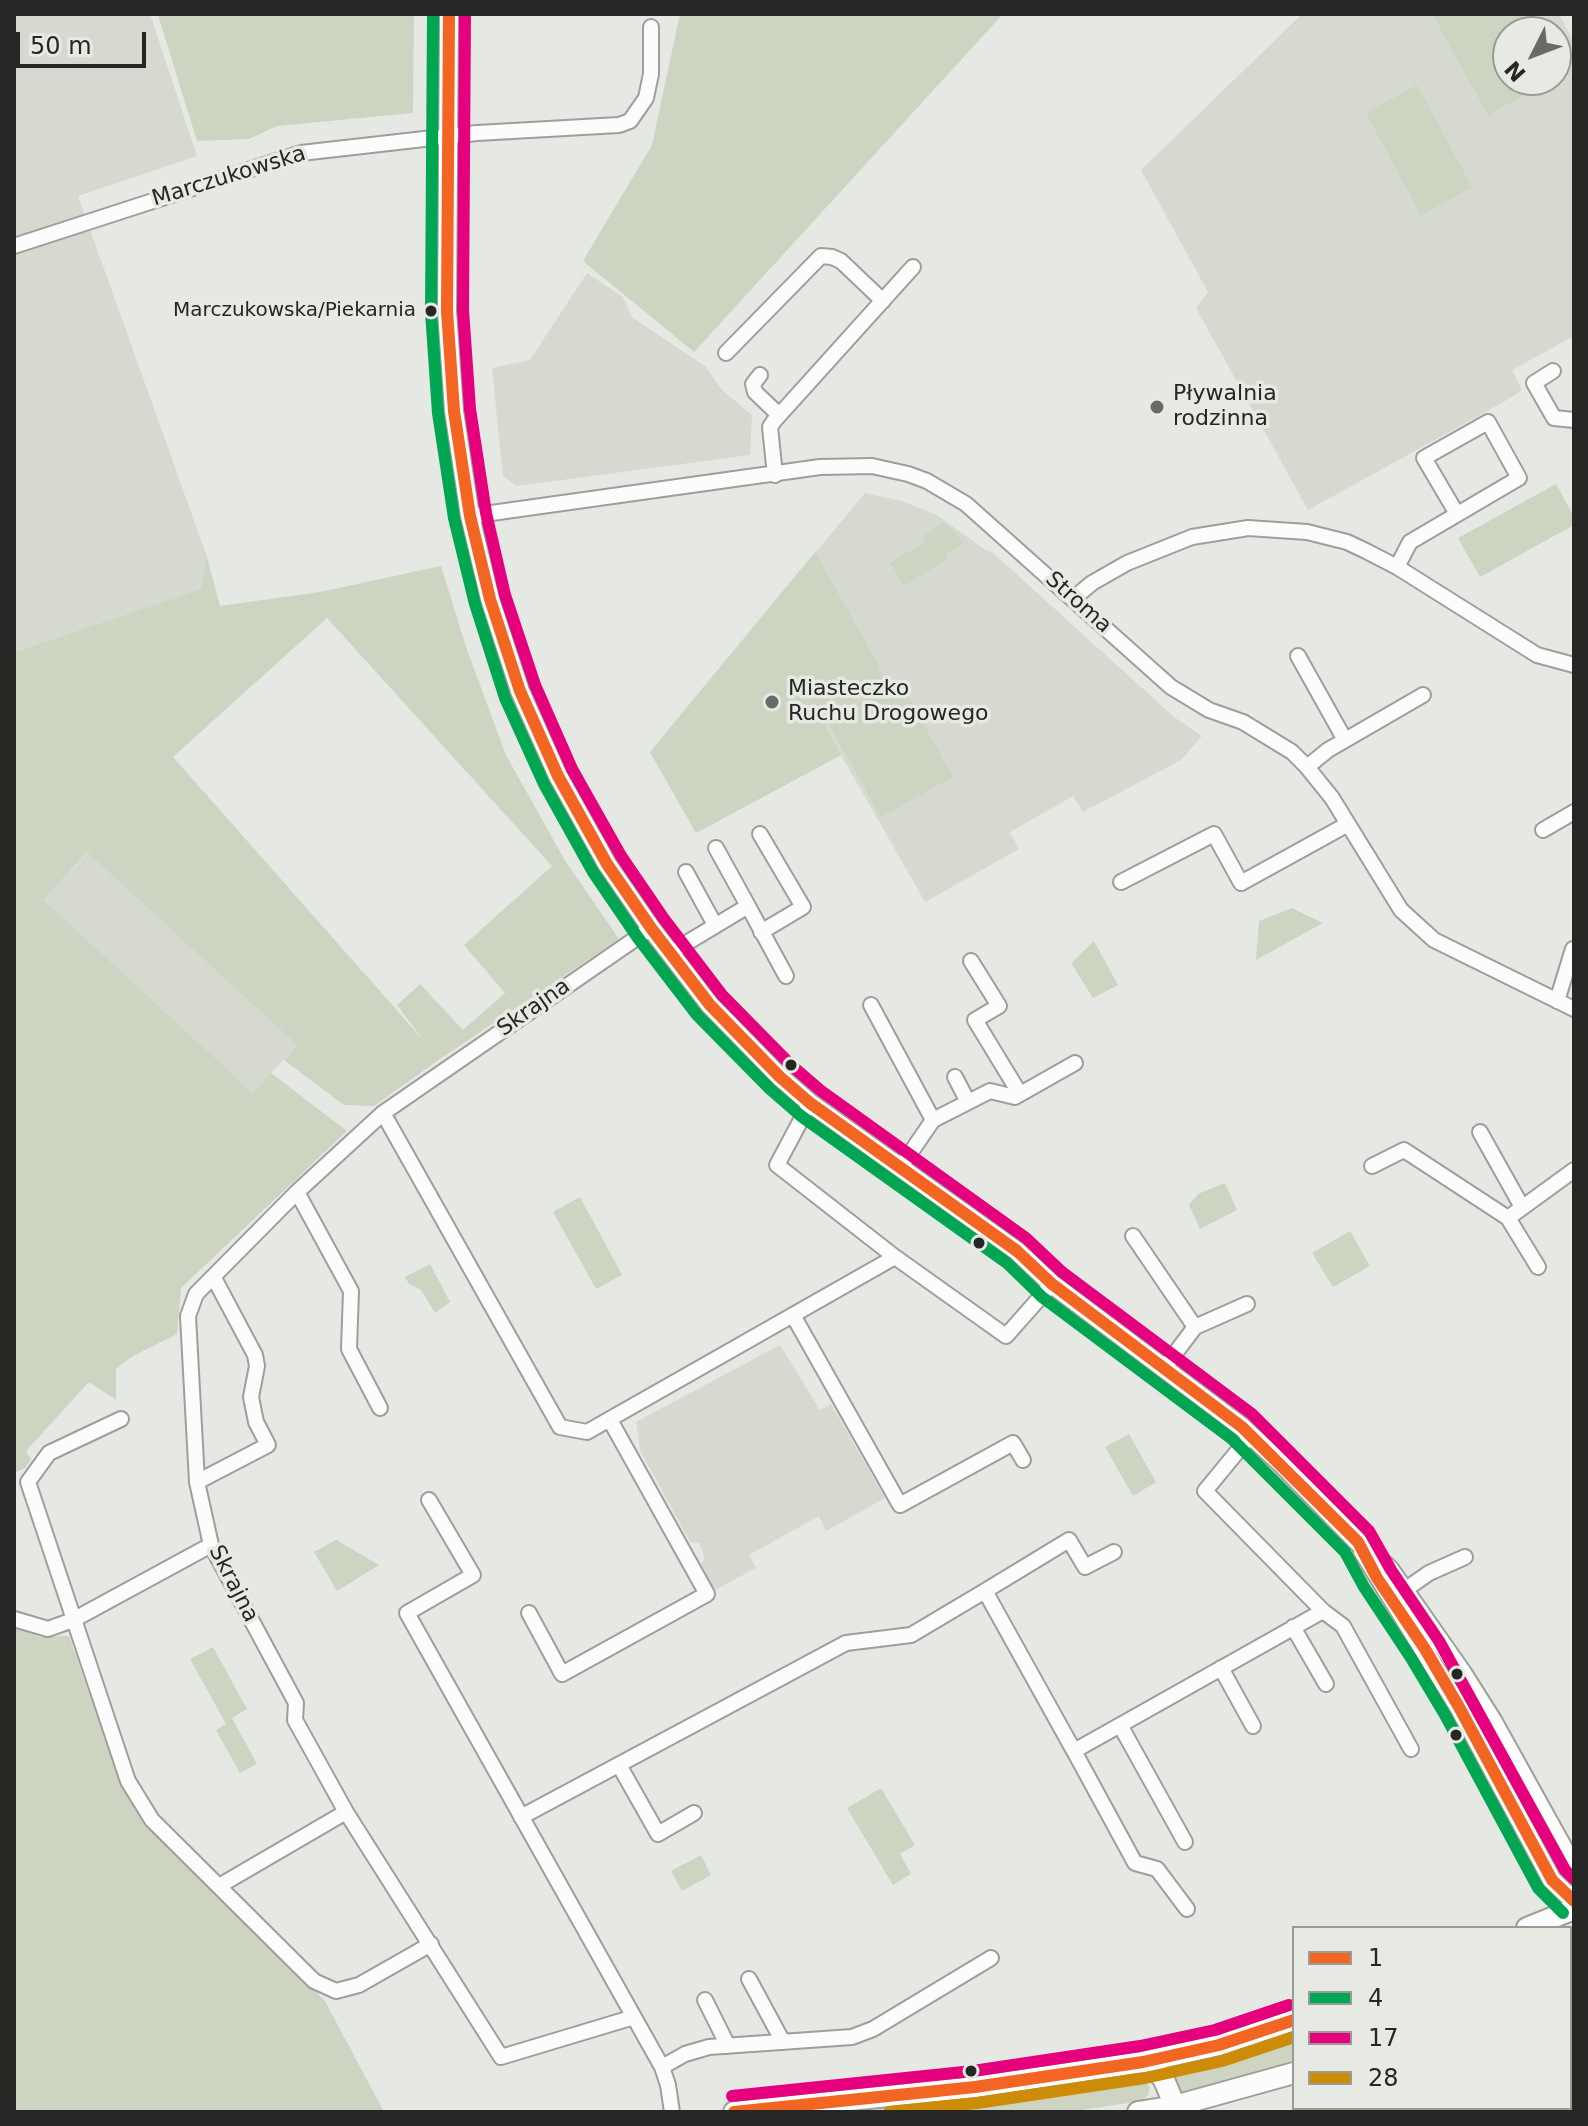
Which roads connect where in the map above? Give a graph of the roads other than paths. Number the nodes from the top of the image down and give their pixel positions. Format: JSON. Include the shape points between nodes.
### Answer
{"nodes":[{"id":1,"x":449,"y":14,"type":"edge"},
{"id":2,"x":651,"y":27,"type":"dead end"},
{"id":3,"x":450,"y":136,"type":"junction"},
{"id":4,"x":14,"y":246,"type":"edge"},
{"id":5,"x":913,"y":267,"type":"dead end"},
{"id":6,"x":883,"y":301,"type":"junction"},
{"id":7,"x":726,"y":353,"type":"dead end"},
{"id":8,"x":1553,"y":371,"type":"dead end"},
{"id":9,"x":760,"y":375,"type":"dead end"},
{"id":10,"x":779,"y":415,"type":"junction"},
{"id":11,"x":1574,"y":420,"type":"edge"},
{"id":12,"x":775,"y":475,"type":"junction"},
{"id":13,"x":1457,"y":514,"type":"junction"},
{"id":14,"x":470,"y":516,"type":"junction"},
{"id":15,"x":1397,"y":567,"type":"junction"},
{"id":16,"x":1074,"y":598,"type":"junction"},
{"id":17,"x":1298,"y":656,"type":"dead end"},
{"id":18,"x":1574,"y":665,"type":"edge"},
{"id":19,"x":1423,"y":695,"type":"dead end"},
{"id":20,"x":1345,"y":740,"type":"junction"},
{"id":21,"x":1307,"y":767,"type":"junction"},
{"id":22,"x":1574,"y":812,"type":"edge"},
{"id":23,"x":1348,"y":824,"type":"junction"},
{"id":24,"x":1543,"y":830,"type":"dead end"},
{"id":25,"x":760,"y":834,"type":"dead end"},
{"id":26,"x":716,"y":848,"type":"dead end"},
{"id":27,"x":686,"y":872,"type":"dead end"},
{"id":28,"x":1121,"y":882,"type":"dead end"},
{"id":29,"x":748,"y":906,"type":"junction"},
{"id":30,"x":715,"y":925,"type":"junction"},
{"id":31,"x":651,"y":928,"type":"junction"},
{"id":32,"x":761,"y":932,"type":"junction"},
{"id":33,"x":1573,"y":949,"type":"edge"},
{"id":34,"x":670,"y":953,"type":"junction"},
{"id":35,"x":971,"y":961,"type":"dead end"},
{"id":36,"x":786,"y":976,"type":"dead end"},
{"id":37,"x":1557,"y":1001,"type":"junction"},
{"id":38,"x":871,"y":1005,"type":"dead end"},
{"id":39,"x":1574,"y":1009,"type":"edge"},
{"id":40,"x":1075,"y":1063,"type":"dead end"},
{"id":41,"x":955,"y":1077,"type":"dead end"},
{"id":42,"x":1020,"y":1094,"type":"junction"},
{"id":43,"x":968,"y":1102,"type":"junction"},
{"id":44,"x":810,"y":1103,"type":"junction"},
{"id":45,"x":383,"y":1113,"type":"junction"},
{"id":46,"x":933,"y":1120,"type":"junction"},
{"id":47,"x":1480,"y":1132,"type":"dead end"},
{"id":48,"x":1372,"y":1166,"type":"dead end"},
{"id":49,"x":900,"y":1168,"type":"junction"},
{"id":50,"x":1574,"y":1170,"type":"edge"},
{"id":51,"x":297,"y":1192,"type":"junction"},
{"id":52,"x":1522,"y":1207,"type":"junction"},
{"id":53,"x":1508,"y":1218,"type":"junction"},
{"id":54,"x":1133,"y":1236,"type":"dead end"},
{"id":55,"x":895,"y":1257,"type":"junction"},
{"id":56,"x":1538,"y":1267,"type":"dead end"},
{"id":57,"x":214,"y":1278,"type":"junction"},
{"id":58,"x":1052,"y":1284,"type":"junction"},
{"id":59,"x":1247,"y":1304,"type":"dead end"},
{"id":60,"x":794,"y":1317,"type":"junction"},
{"id":61,"x":1195,"y":1327,"type":"junction"},
{"id":62,"x":1164,"y":1368,"type":"junction"},
{"id":63,"x":380,"y":1408,"type":"dead end"},
{"id":64,"x":121,"y":1419,"type":"dead end"},
{"id":65,"x":610,"y":1420,"type":"junction"},
{"id":66,"x":1251,"y":1435,"type":"junction"},
{"id":67,"x":1023,"y":1460,"type":"dead end"},
{"id":68,"x":197,"y":1482,"type":"junction"},
{"id":69,"x":21,"y":1484,"type":"edge"},
{"id":70,"x":429,"y":1500,"type":"dead end"},
{"id":71,"x":211,"y":1545,"type":"junction"},
{"id":72,"x":1114,"y":1552,"type":"dead end"},
{"id":73,"x":1465,"y":1557,"type":"dead end"},
{"id":74,"x":985,"y":1591,"type":"junction"},
{"id":75,"x":1399,"y":1594,"type":"junction"},
{"id":76,"x":1323,"y":1611,"type":"junction"},
{"id":77,"x":529,"y":1613,"type":"dead end"},
{"id":78,"x":14,"y":1619,"type":"edge"},
{"id":79,"x":73,"y":1620,"type":"junction"},
{"id":80,"x":1293,"y":1627,"type":"junction"},
{"id":81,"x":1221,"y":1668,"type":"junction"},
{"id":82,"x":1326,"y":1684,"type":"dead end"},
{"id":83,"x":1120,"y":1725,"type":"junction"},
{"id":84,"x":1253,"y":1726,"type":"dead end"},
{"id":85,"x":1411,"y":1749,"type":"dead end"},
{"id":86,"x":1074,"y":1751,"type":"junction"},
{"id":87,"x":619,"y":1765,"type":"junction"},
{"id":88,"x":346,"y":1812,"type":"junction"},
{"id":89,"x":694,"y":1813,"type":"dead end"},
{"id":90,"x":521,"y":1817,"type":"junction"},
{"id":91,"x":1185,"y":1842,"type":"dead end"},
{"id":92,"x":1574,"y":1868,"type":"edge"},
{"id":93,"x":219,"y":1886,"type":"junction"},
{"id":94,"x":1574,"y":1901,"type":"edge"},
{"id":95,"x":1187,"y":1909,"type":"dead end"},
{"id":96,"x":1574,"y":1909,"type":"edge"},
{"id":97,"x":1532,"y":1926,"type":"edge"},
{"id":98,"x":431,"y":1944,"type":"junction"},
{"id":99,"x":991,"y":1958,"type":"dead end"},
{"id":100,"x":749,"y":1979,"type":"dead end"},
{"id":101,"x":705,"y":2000,"type":"dead end"},
{"id":102,"x":634,"y":2017,"type":"junction"},
{"id":103,"x":1292,"y":2021,"type":"edge"},
{"id":104,"x":783,"y":2042,"type":"junction"},
{"id":105,"x":728,"y":2046,"type":"junction"},
{"id":106,"x":1143,"y":2062,"type":"junction"},
{"id":107,"x":662,"y":2067,"type":"junction"},
{"id":108,"x":1292,"y":2074,"type":"edge"},
{"id":109,"x":1175,"y":2106,"type":"junction"},
{"id":110,"x":672,"y":2112,"type":"edge"},
{"id":111,"x":734,"y":2112,"type":"edge"},
{"id":112,"x":1138,"y":2112,"type":"edge"}],
"edges":[{"from":1,"to":3,"type":"street"},
{"from":2,"to":3,"type":"street","name":"Marczukowska","via":[[646,98],[630,121]]},
{"from":3,"to":4,"type":"street","name":"Marczukowska","via":[[301,153]]},
{"from":3,"to":14,"type":"street","via":[[449,354]]},
{"from":5,"to":6,"type":"street"},
{"from":6,"to":7,"type":"street","via":[[841,261],[821,256]]},
{"from":6,"to":10,"type":"street"},
{"from":8,"to":11,"type":"street","via":[[1534,383],[1554,418]]},
{"from":9,"to":10,"type":"street","via":[[753,384],[755,392]]},
{"from":10,"to":12,"type":"street","via":[[770,427]]},
{"from":12,"to":14,"type":"street","name":"Stroma"},
{"from":12,"to":16,"type":"street","name":"Stroma","via":[[872,466],[927,481],[966,504]]},
{"from":13,"to":13,"type":"street","via":[[1424,458],[1488,422],[1519,478]]},
{"from":13,"to":15,"type":"street","via":[[1410,542]]},
{"from":14,"to":31,"type":"street","via":[[501,637],[541,741],[599,850]]},
{"from":15,"to":16,"type":"street","via":[[1329,536],[1248,528],[1192,537],[1153,551]]},
{"from":15,"to":18,"type":"street","via":[[1537,655]]},
{"from":16,"to":21,"type":"street","name":"Stroma","via":[[1171,687],[1266,735]]},
{"from":17,"to":20,"type":"street"},
{"from":19,"to":20,"type":"street"},
{"from":20,"to":21,"type":"street"},
{"from":21,"to":23,"type":"street","name":"Stroma"},
{"from":22,"to":24,"type":"street"},
{"from":23,"to":28,"type":"street","via":[[1241,883],[1214,834]]},
{"from":23,"to":37,"type":"street","name":"Stroma","via":[[1401,910],[1425,933]]},
{"from":25,"to":32,"type":"street","via":[[803,907]]},
{"from":26,"to":29,"type":"street"},
{"from":27,"to":30,"type":"street"},
{"from":29,"to":30,"type":"street"},
{"from":29,"to":32,"type":"street"},
{"from":30,"to":34,"type":"street"},
{"from":31,"to":34,"type":"street"},
{"from":31,"to":45,"type":"street","name":"Skrajna"},
{"from":32,"to":36,"type":"street"},
{"from":33,"to":37,"type":"street"},
{"from":34,"to":44,"type":"street","via":[[742,1040]]},
{"from":35,"to":42,"type":"street","via":[[999,1006],[975,1020]]},
{"from":37,"to":39,"type":"street","name":"Stroma"},
{"from":38,"to":46,"type":"street"},
{"from":40,"to":42,"type":"street"},
{"from":41,"to":43,"type":"street"},
{"from":42,"to":43,"type":"street","via":[[990,1091]]},
{"from":43,"to":46,"type":"street"},
{"from":44,"to":49,"type":"street"},
{"from":44,"to":55,"type":"street","via":[[777,1165]]},
{"from":45,"to":51,"type":"street","name":"Skrajna"},
{"from":45,"to":65,"type":"street","via":[[560,1427],[587,1432]]},
{"from":46,"to":49,"type":"street"},
{"from":47,"to":52,"type":"street"},
{"from":48,"to":53,"type":"street","via":[[1404,1150]]},
{"from":49,"to":58,"type":"street","via":[[1017,1251]]},
{"from":50,"to":52,"type":"street"},
{"from":51,"to":57,"type":"street","name":"Skrajna"},
{"from":51,"to":63,"type":"street","via":[[351,1291],[349,1349]]},
{"from":52,"to":53,"type":"street"},
{"from":53,"to":56,"type":"street"},
{"from":54,"to":61,"type":"street"},
{"from":55,"to":58,"type":"street","via":[[1006,1336]]},
{"from":55,"to":60,"type":"street"},
{"from":57,"to":68,"type":"street","name":"Skrajna","via":[[196,1294],[188,1316]]},
{"from":57,"to":68,"type":"street","via":[[255,1355],[251,1397],[268,1445]]},
{"from":58,"to":62,"type":"street"},
{"from":59,"to":61,"type":"street"},
{"from":60,"to":65,"type":"street"},
{"from":60,"to":67,"type":"street","via":[[900,1505],[1013,1443]]},
{"from":61,"to":62,"type":"street"},
{"from":62,"to":66,"type":"street"},
{"from":64,"to":69,"type":"street","via":[[49,1453]]},
{"from":65,"to":77,"type":"street","via":[[707,1594],[562,1674]]},
{"from":66,"to":75,"type":"street","via":[[1389,1569]]},
{"from":66,"to":76,"type":"street","via":[[1205,1491]]},
{"from":68,"to":71,"type":"street","name":"Skrajna"},
{"from":69,"to":79,"type":"street"},
{"from":70,"to":90,"type":"street","via":[[473,1575],[407,1613]]},
{"from":71,"to":79,"type":"street"},
{"from":71,"to":88,"type":"street","name":"Skrajna","via":[[296,1703],[295,1720]]},
{"from":72,"to":74,"type":"street","via":[[1085,1567],[1069,1540]]},
{"from":73,"to":75,"type":"street"},
{"from":74,"to":86,"type":"street"},
{"from":74,"to":87,"type":"street","via":[[911,1635],[846,1643]]},
{"from":75,"to":92,"type":"street","via":[[1493,1722]]},
{"from":75,"to":94,"type":"street","via":[[1552,1880]]},
{"from":76,"to":80,"type":"street"},
{"from":76,"to":85,"type":"street","via":[[1343,1626]]},
{"from":78,"to":79,"type":"street","via":[[48,1629]]},
{"from":79,"to":93,"type":"street","via":[[128,1781],[152,1820]]},
{"from":80,"to":81,"type":"street"},
{"from":80,"to":82,"type":"street"},
{"from":81,"to":83,"type":"street"},
{"from":81,"to":84,"type":"street"},
{"from":83,"to":86,"type":"street"},
{"from":83,"to":91,"type":"street"},
{"from":86,"to":95,"type":"street","via":[[1135,1863],[1157,1869]]},
{"from":87,"to":89,"type":"street","via":[[658,1834]]},
{"from":87,"to":90,"type":"street"},
{"from":88,"to":93,"type":"street"},
{"from":88,"to":98,"type":"street","name":"Skrajna"},
{"from":90,"to":102,"type":"street"},
{"from":93,"to":98,"type":"street","via":[[314,1981],[336,1991],[359,1985]]},
{"from":96,"to":97,"type":"main road"},
{"from":98,"to":102,"type":"street","name":"Skrajna","via":[[501,2057]]},
{"from":99,"to":104,"type":"street","via":[[873,2029],[852,2037]]},
{"from":100,"to":104,"type":"street"},
{"from":101,"to":105,"type":"street"},
{"from":102,"to":107,"type":"street"},
{"from":103,"to":106,"type":"main road"},
{"from":104,"to":105,"type":"street"},
{"from":105,"to":107,"type":"street","via":[[685,2054]]},
{"from":106,"to":109,"type":"main road","via":[[1164,2080]]},
{"from":106,"to":111,"type":"main road","via":[[975,2087]]},
{"from":107,"to":110,"type":"street"},
{"from":108,"to":109,"type":"main road"},
{"from":109,"to":112,"type":"main road"}]}
